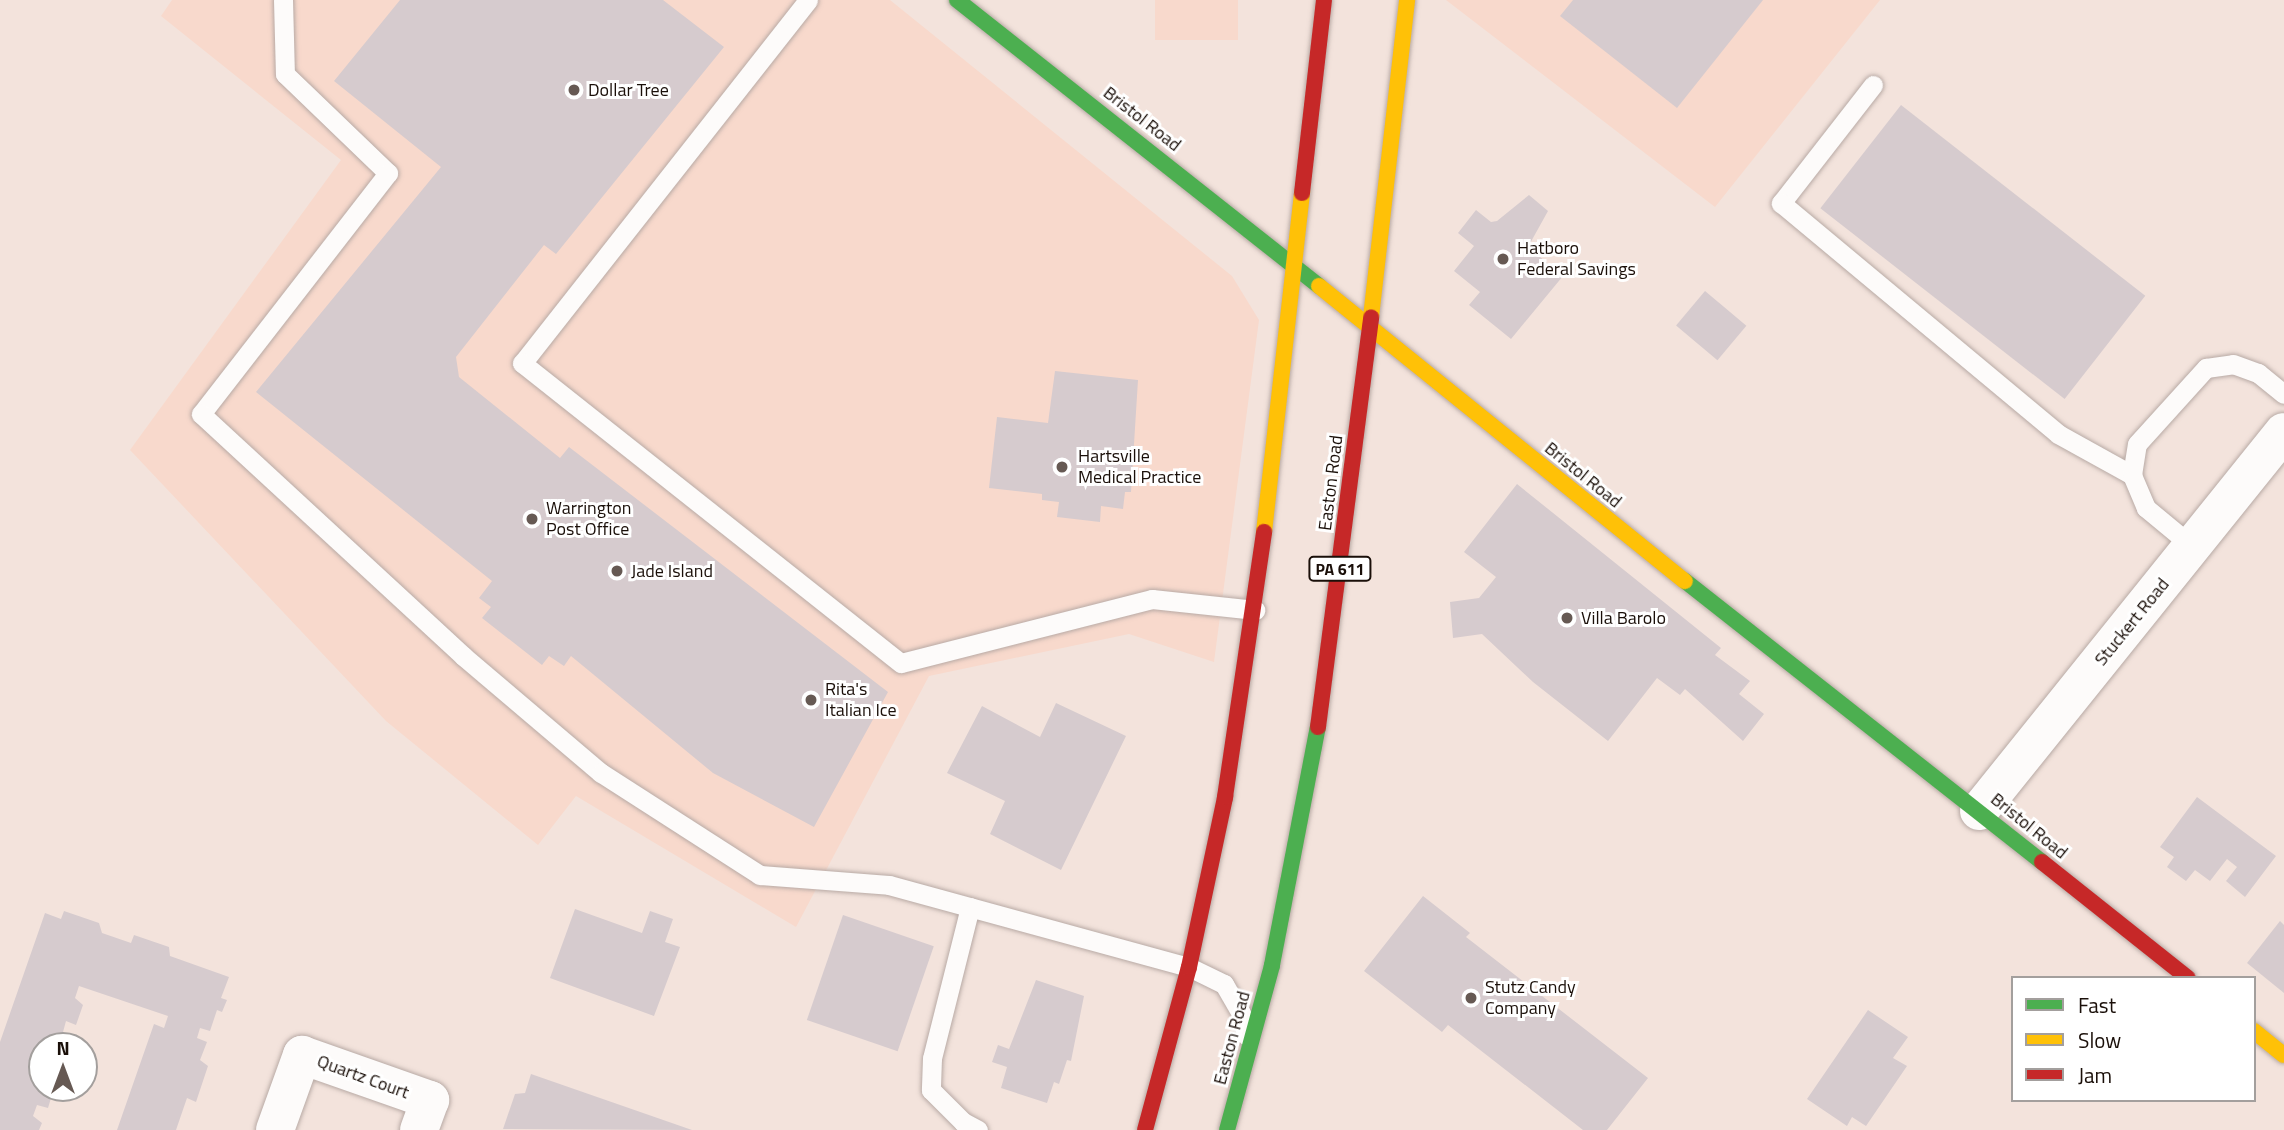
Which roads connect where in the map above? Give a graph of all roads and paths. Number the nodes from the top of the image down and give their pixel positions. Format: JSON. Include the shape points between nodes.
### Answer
{"nodes":[{"id":1,"x":283,"y":0,"type":"edge"},
{"id":2,"x":808,"y":0,"type":"edge"},
{"id":3,"x":957,"y":0,"type":"edge"},
{"id":4,"x":1324,"y":0,"type":"edge"},
{"id":5,"x":1407,"y":0,"type":"edge"},
{"id":6,"x":1873,"y":85,"type":"dead end"},
{"id":7,"x":1296,"y":267,"type":"junction"},
{"id":8,"x":1369,"y":324,"type":"junction"},
{"id":9,"x":2284,"y":394,"type":"edge"},
{"id":10,"x":2284,"y":432,"type":"edge"},
{"id":11,"x":2132,"y":475,"type":"junction"},
{"id":12,"x":2192,"y":546,"type":"junction"},
{"id":13,"x":1255,"y":610,"type":"junction"},
{"id":14,"x":1979,"y":811,"type":"junction"},
{"id":15,"x":970,"y":907,"type":"junction"},
{"id":16,"x":1189,"y":967,"type":"junction"},
{"id":17,"x":2185,"y":976,"type":"edge"},
{"id":18,"x":2256,"y":1033,"type":"edge"},
{"id":19,"x":1249,"y":1051,"type":"junction"},
{"id":20,"x":2284,"y":1055,"type":"edge"},
{"id":21,"x":275,"y":1130,"type":"edge"},
{"id":22,"x":419,"y":1130,"type":"edge"},
{"id":23,"x":978,"y":1130,"type":"edge"},
{"id":24,"x":1145,"y":1130,"type":"edge"},
{"id":25,"x":1227,"y":1130,"type":"edge"}],
"edges":[{"from":1,"to":15,"type":"lane","via":[[285,74],[388,173],[201,414],[463,656],[601,773],[760,875],[889,885]]},
{"from":2,"to":13,"type":"lane","via":[[522,363],[901,663],[1152,599]]},
{"from":3,"to":7,"type":"main road","name":"Bristol Road"},
{"from":4,"to":7,"type":"main road"},
{"from":5,"to":8,"type":"main road","name":"Easton Road","number":"PA 611"},
{"from":6,"to":11,"type":"lane","via":[[1781,203],[2058,433]]},
{"from":7,"to":8,"type":"main road","name":"Bristol Road"},
{"from":7,"to":13,"type":"main road"},
{"from":8,"to":14,"type":"main road","name":"Bristol Road","via":[[1574,493]]},
{"from":8,"to":19,"type":"main road","name":"Easton Road","number":"PA 611","via":[[1311,773],[1272,965]]},
{"from":9,"to":11,"type":"lane","via":[[2258,373],[2233,364],[2206,368],[2137,443]]},
{"from":10,"to":12,"type":"street","name":"Stuckert Road"},
{"from":11,"to":12,"type":"lane","via":[[2146,508]]},
{"from":12,"to":14,"type":"street","name":"Stuckert Road"},
{"from":13,"to":16,"type":"main road","via":[[1225,797]]},
{"from":14,"to":17,"type":"main road","name":"Bristol Road"},
{"from":15,"to":16,"type":"lane"},
{"from":15,"to":23,"type":"lane","via":[[932,1058],[931,1090],[963,1122]]},
{"from":16,"to":19,"type":"lane","via":[[1224,984],[1241,1013]]},
{"from":16,"to":24,"type":"main road"},
{"from":18,"to":20,"type":"main road"},
{"from":19,"to":25,"type":"main road","name":"Easton Road","number":"PA 611"},
{"from":21,"to":22,"type":"street","name":"Quartz Court","via":[[302,1055],[430,1100]]}]}
